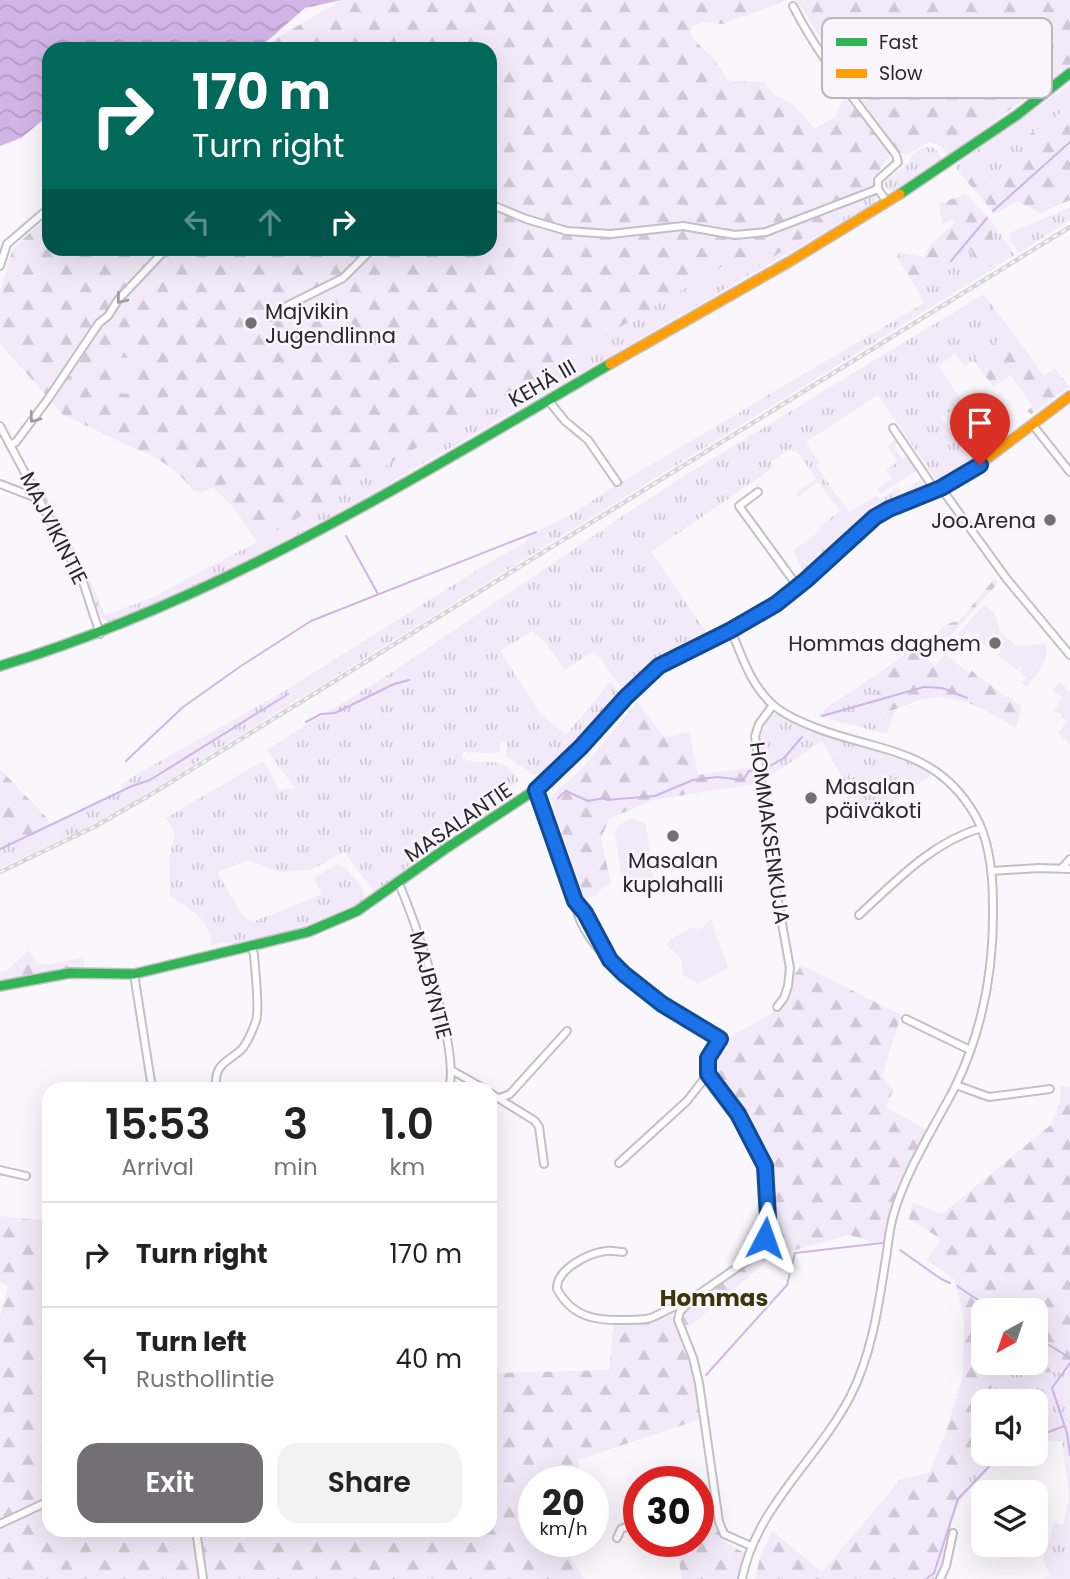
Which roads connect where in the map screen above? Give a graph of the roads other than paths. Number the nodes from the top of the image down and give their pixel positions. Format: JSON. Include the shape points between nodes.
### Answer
{"nodes":[{"id":1,"x":793,"y":6,"type":"dead end"},
{"id":2,"x":822,"y":55,"type":"edge"},
{"id":3,"x":1070,"y":73,"type":"edge"},
{"id":4,"x":1052,"y":86,"type":"edge"},
{"id":5,"x":851,"y":98,"type":"edge"},
{"id":6,"x":1036,"y":98,"type":"edge"},
{"id":7,"x":878,"y":189,"type":"junction"},
{"id":8,"x":887,"y":202,"type":"junction"},
{"id":9,"x":497,"y":207,"type":"edge"},
{"id":10,"x":42,"y":214,"type":"edge"},
{"id":11,"x":160,"y":256,"type":"edge"},
{"id":12,"x":366,"y":256,"type":"edge"},
{"id":13,"x":0,"y":266,"type":"edge"},
{"id":14,"x":272,"y":317,"type":"dead end"},
{"id":15,"x":1070,"y":396,"type":"edge"},
{"id":16,"x":548,"y":400,"type":"junction"},
{"id":17,"x":1032,"y":424,"type":"junction"},
{"id":18,"x":0,"y":426,"type":"edge"},
{"id":19,"x":893,"y":428,"type":"dead end"},
{"id":20,"x":13,"y":443,"type":"junction"},
{"id":21,"x":1070,"y":472,"type":"edge"},
{"id":22,"x":617,"y":482,"type":"dead end"},
{"id":23,"x":0,"y":484,"type":"edge"},
{"id":24,"x":938,"y":489,"type":"junction"},
{"id":25,"x":758,"y":492,"type":"dead end"},
{"id":26,"x":40,"y":499,"type":"junction"},
{"id":27,"x":798,"y":587,"type":"junction"},
{"id":28,"x":731,"y":630,"type":"junction"},
{"id":29,"x":100,"y":634,"type":"junction"},
{"id":30,"x":1070,"y":655,"type":"edge"},
{"id":31,"x":0,"y":666,"type":"edge"},
{"id":32,"x":773,"y":705,"type":"junction"},
{"id":33,"x":536,"y":790,"type":"junction"},
{"id":34,"x":981,"y":828,"type":"junction"},
{"id":35,"x":1070,"y":859,"type":"edge"},
{"id":36,"x":1066,"y":869,"type":"edge"},
{"id":37,"x":991,"y":871,"type":"junction"},
{"id":38,"x":399,"y":884,"type":"junction"},
{"id":39,"x":859,"y":915,"type":"dead end"},
{"id":40,"x":252,"y":947,"type":"junction"},
{"id":41,"x":134,"y":974,"type":"junction"},
{"id":42,"x":0,"y":986,"type":"edge"},
{"id":43,"x":777,"y":1007,"type":"dead end"},
{"id":44,"x":906,"y":1019,"type":"dead end"},
{"id":45,"x":567,"y":1031,"type":"dead end"},
{"id":46,"x":971,"y":1050,"type":"junction"},
{"id":47,"x":452,"y":1070,"type":"junction"},
{"id":48,"x":708,"y":1074,"type":"junction"},
{"id":49,"x":151,"y":1082,"type":"edge"},
{"id":50,"x":215,"y":1082,"type":"edge"},
{"id":51,"x":450,"y":1082,"type":"edge"},
{"id":52,"x":473,"y":1082,"type":"edge"},
{"id":53,"x":956,"y":1085,"type":"junction"},
{"id":54,"x":1050,"y":1089,"type":"dead end"},
{"id":55,"x":497,"y":1096,"type":"edge"},
{"id":56,"x":500,"y":1098,"type":"junction"},
{"id":57,"x":619,"y":1163,"type":"dead end"},
{"id":58,"x":544,"y":1164,"type":"dead end"},
{"id":59,"x":0,"y":1170,"type":"edge"},
{"id":60,"x":26,"y":1176,"type":"dead end"},
{"id":61,"x":623,"y":1252,"type":"dead end"},
{"id":62,"x":689,"y":1301,"type":"junction"},
{"id":63,"x":42,"y":1504,"type":"edge"},
{"id":64,"x":716,"y":1505,"type":"joint"},
{"id":65,"x":0,"y":1524,"type":"edge"},
{"id":66,"x":623,"y":1528,"type":"edge"},
{"id":67,"x":953,"y":1533,"type":"dead end"},
{"id":68,"x":197,"y":1537,"type":"edge"},
{"id":69,"x":617,"y":1538,"type":"dead end"},
{"id":70,"x":751,"y":1546,"type":"junction"},
{"id":71,"x":203,"y":1579,"type":"edge"},
{"id":72,"x":742,"y":1579,"type":"edge"},
{"id":73,"x":940,"y":1579,"type":"edge"}],
"edges":[{"from":1,"to":2,"type":"street"},
{"from":3,"to":4,"type":"main road","name":"KEHÄ III"},
{"from":5,"to":7,"type":"street","via":[[896,155],[898,162],[881,176]]},
{"from":6,"to":8,"type":"main road","name":"KEHÄ III"},
{"from":7,"to":8,"type":"street"},
{"from":7,"to":9,"type":"street","via":[[766,232],[735,235],[683,226],[611,234],[567,231]]},
{"from":8,"to":16,"type":"main road","name":"KEHÄ III"},
{"from":10,"to":13,"type":"street","via":[[7,244]]},
{"from":11,"to":20,"type":"street","one_way":true,"via":[[99,323]]},
{"from":12,"to":14,"type":"street","via":[[343,278]]},
{"from":15,"to":17,"type":"main road","name":"MASALANTIE"},
{"from":16,"to":22,"type":"street","via":[[588,440]]},
{"from":16,"to":29,"type":"main road","name":"KEHÄ III","via":[[285,548]]},
{"from":17,"to":21,"type":"street"},
{"from":17,"to":24,"type":"main road","name":"MASALANTIE","via":[[980,465]]},
{"from":18,"to":20,"type":"street","name":"MAJVIKINTIE"},
{"from":19,"to":24,"type":"street"},
{"from":20,"to":26,"type":"street","name":"MAJVIKINTIE"},
{"from":23,"to":26,"type":"street"},
{"from":24,"to":27,"type":"main road","name":"MASALANTIE","via":[[875,517]]},
{"from":24,"to":30,"type":"street"},
{"from":25,"to":27,"type":"street","via":[[739,506]]},
{"from":26,"to":29,"type":"street","name":"MAJVIKINTIE","via":[[83,582]]},
{"from":27,"to":28,"type":"main road","name":"MASALANTIE"},
{"from":28,"to":32,"type":"street","via":[[750,676]]},
{"from":28,"to":33,"type":"main road","name":"MASALANTIE","via":[[646,676]]},
{"from":29,"to":31,"type":"main road","name":"KEHÄ III"},
{"from":32,"to":34,"type":"street","via":[[804,724],[914,757],[951,785]]},
{"from":32,"to":43,"type":"street","name":"HOMMAKSENKUJA","via":[[755,736],[790,968],[784,998]]},
{"from":33,"to":38,"type":"main road","name":"MASALANTIE"},
{"from":33,"to":48,"type":"street","via":[[587,934],[642,989],[720,1039],[708,1058]]},
{"from":34,"to":37,"type":"street"},
{"from":34,"to":39,"type":"street","via":[[921,860]]},
{"from":35,"to":36,"type":"street"},
{"from":36,"to":37,"type":"street"},
{"from":37,"to":46,"type":"street","via":[[989,982]]},
{"from":38,"to":40,"type":"main road","name":"MASALANTIE","via":[[341,919]]},
{"from":38,"to":47,"type":"street","name":"MAJBYNTIE","via":[[435,989]]},
{"from":40,"to":41,"type":"main road","name":"MASALANTIE"},
{"from":40,"to":50,"type":"street","via":[[257,1017],[242,1050],[226,1059]]},
{"from":41,"to":42,"type":"main road","name":"MASALANTIE","via":[[70,973]]},
{"from":41,"to":49,"type":"street"},
{"from":44,"to":46,"type":"street"},
{"from":45,"to":56,"type":"street","via":[[510,1094]]},
{"from":46,"to":53,"type":"street"},
{"from":47,"to":51,"type":"street","name":"MAJBYNTIE"},
{"from":47,"to":52,"type":"street"},
{"from":48,"to":57,"type":"street","via":[[687,1101]]},
{"from":48,"to":62,"type":"street","via":[[738,1114],[765,1166],[768,1218],[765,1238],[751,1258]]},
{"from":53,"to":54,"type":"street","via":[[989,1097]]},
{"from":53,"to":70,"type":"street","via":[[894,1213],[876,1324],[859,1378],[835,1423],[762,1523]]},
{"from":55,"to":56,"type":"street"},
{"from":56,"to":58,"type":"street","via":[[539,1127]]},
{"from":59,"to":60,"type":"street"},
{"from":61,"to":62,"type":"street","via":[[606,1251],[564,1271],[557,1289],[569,1306],[589,1318],[635,1320],[650,1319]]},
{"from":62,"to":64,"type":"street","via":[[678,1320],[699,1383]]},
{"from":63,"to":65,"type":"street"},
{"from":64,"to":70,"type":"street","via":[[724,1534]]},
{"from":66,"to":69,"type":"street"},
{"from":67,"to":73,"type":"street"},
{"from":68,"to":71,"type":"street"},
{"from":70,"to":72,"type":"street"}]}
